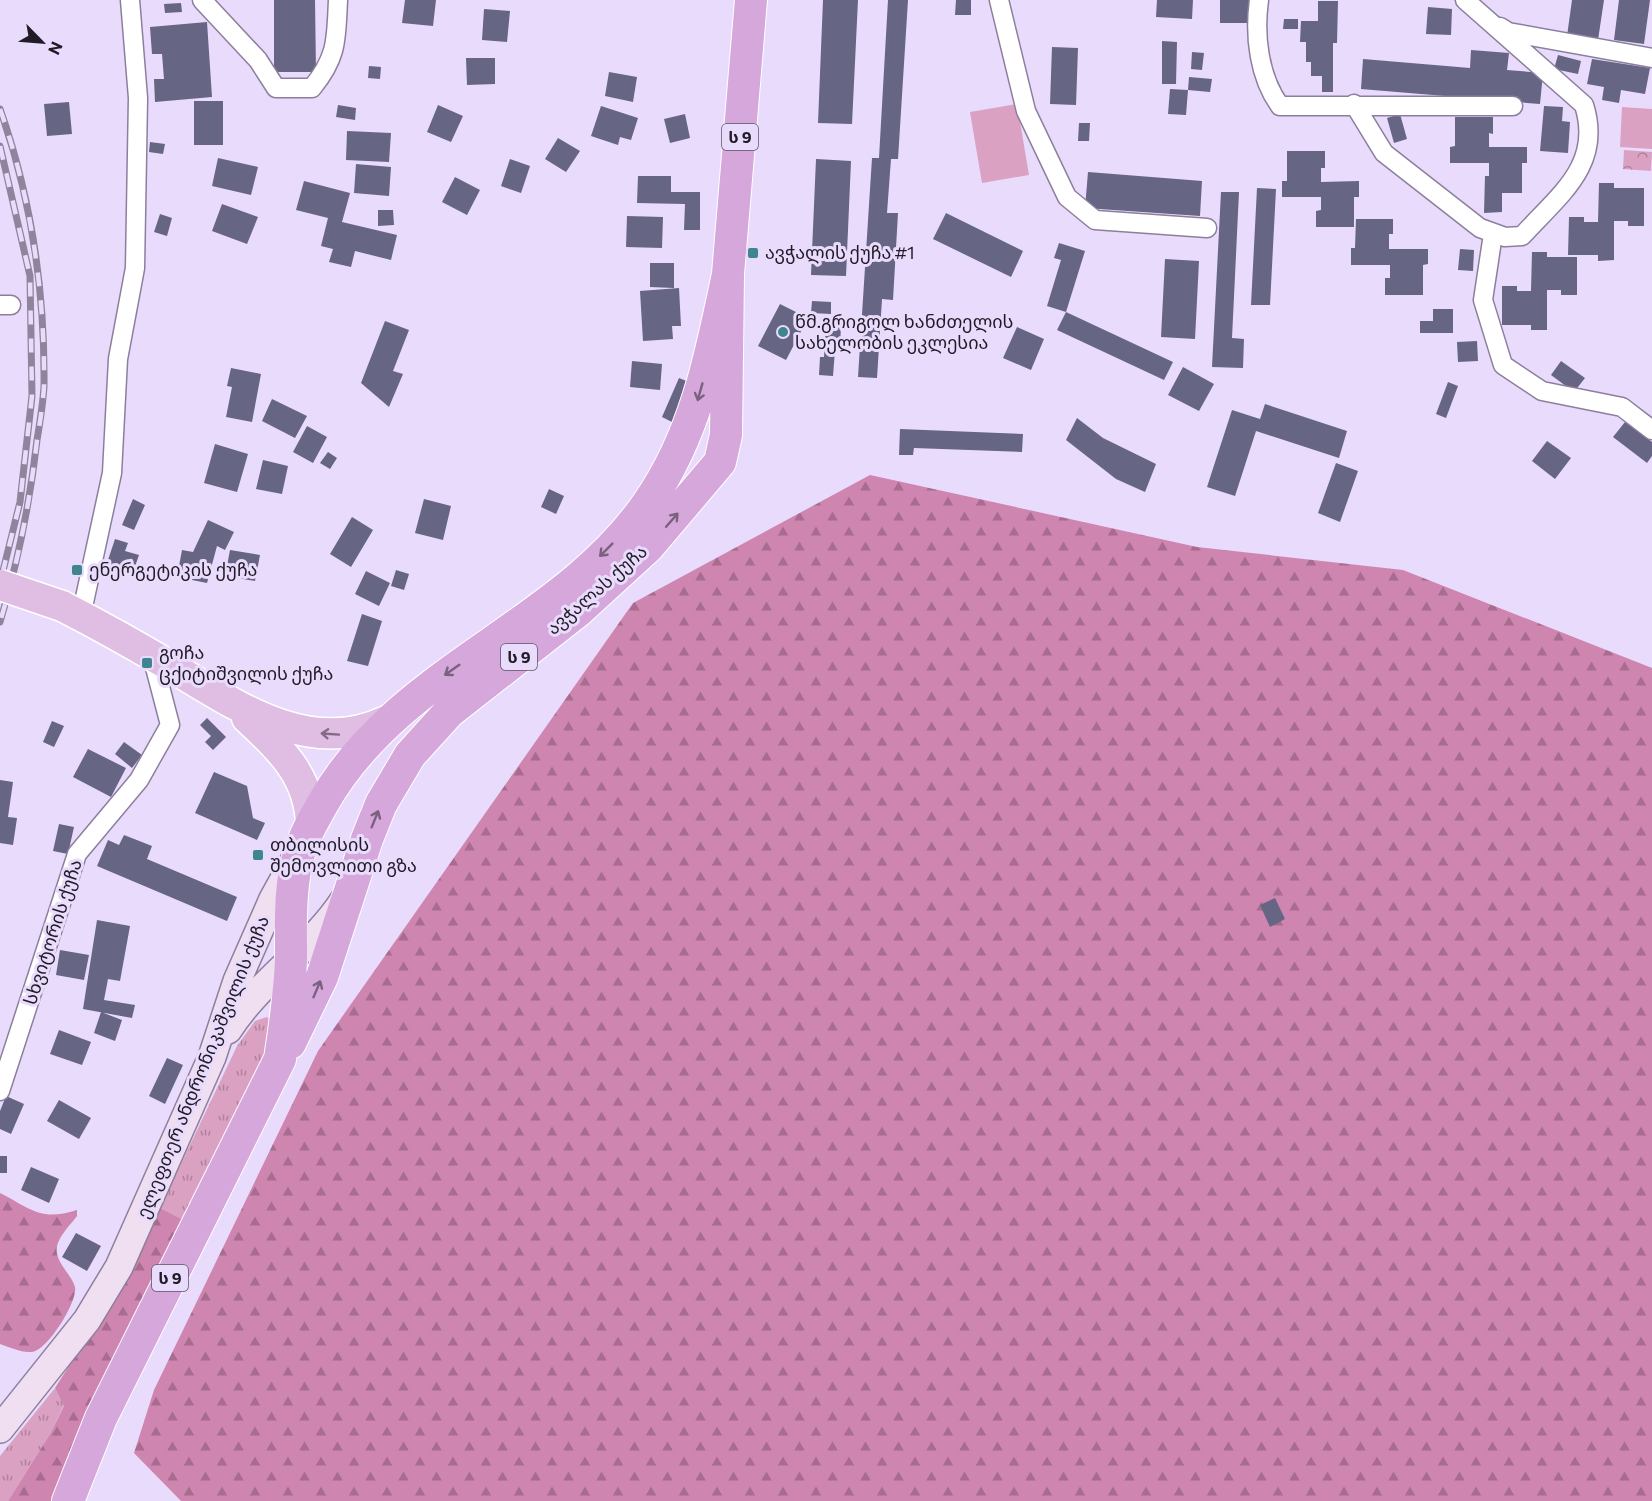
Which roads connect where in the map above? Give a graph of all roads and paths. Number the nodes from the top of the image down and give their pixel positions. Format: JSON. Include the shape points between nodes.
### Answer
{"nodes":[{"id":1,"x":130,"y":0,"type":"edge"},
{"id":2,"x":202,"y":0,"type":"edge"},
{"id":3,"x":338,"y":0,"type":"edge"},
{"id":4,"x":751,"y":0,"type":"edge"},
{"id":5,"x":999,"y":0,"type":"edge"},
{"id":6,"x":1259,"y":0,"type":"edge"},
{"id":7,"x":1465,"y":0,"type":"edge"},
{"id":8,"x":1486,"y":19,"type":"junction"},
{"id":9,"x":1652,"y":58,"type":"edge"},
{"id":10,"x":1354,"y":104,"type":"junction"},
{"id":11,"x":1513,"y":106,"type":"dead end"},
{"id":12,"x":1207,"y":228,"type":"dead end"},
{"id":13,"x":1493,"y":234,"type":"junction"},
{"id":14,"x":728,"y":274,"type":"junction"},
{"id":15,"x":1652,"y":430,"type":"edge"},
{"id":16,"x":687,"y":434,"type":"junction"},
{"id":17,"x":725,"y":444,"type":"junction"},
{"id":18,"x":0,"y":585,"type":"edge"},
{"id":19,"x":72,"y":611,"type":"junction"},
{"id":20,"x":152,"y":656,"type":"junction"},
{"id":21,"x":232,"y":704,"type":"junction"},
{"id":22,"x":386,"y":721,"type":"junction"},
{"id":23,"x":305,"y":838,"type":"junction"},
{"id":24,"x":348,"y":894,"type":"junction"},
{"id":25,"x":291,"y":906,"type":"junction"},
{"id":26,"x":327,"y":924,"type":"junction"},
{"id":27,"x":291,"y":958,"type":"junction"},
{"id":28,"x":247,"y":1004,"type":"junction"},
{"id":29,"x":285,"y":1026,"type":"junction"},
{"id":30,"x":212,"y":1057,"type":"junction"},
{"id":31,"x":280,"y":1059,"type":"junction"},
{"id":32,"x":0,"y":1091,"type":"edge"},
{"id":33,"x":0,"y":1429,"type":"edge"},
{"id":34,"x":68,"y":1501,"type":"edge"}],
"edges":[{"from":1,"to":19,"type":"street","via":[[138,98],[135,268],[118,359],[112,473]]},
{"from":2,"to":3,"type":"street","via":[[258,60],[276,88],[312,88],[336,49]]},
{"from":4,"to":14,"type":"highway","name":"ავჭალას ქუჩა","number":"ს 9"},
{"from":5,"to":12,"type":"street","via":[[1026,111],[1067,197],[1095,220]]},
{"from":6,"to":10,"type":"street","via":[[1261,69],[1280,106]]},
{"from":7,"to":8,"type":"street"},
{"from":8,"to":9,"type":"street","via":[[1508,32]]},
{"from":8,"to":13,"type":"street","via":[[1584,105],[1590,125],[1589,147],[1581,171],[1522,236]]},
{"from":10,"to":11,"type":"street"},
{"from":10,"to":13,"type":"street","via":[[1384,153]]},
{"from":13,"to":15,"type":"street","via":[[1483,300],[1503,365],[1542,391],[1622,407]]},
{"from":14,"to":16,"type":"highway","name":"ავჭალას ქუჩა","number":"ს 9","one_way":true,"via":[[709,362]]},
{"from":14,"to":17,"type":"highway","name":"ავჭალას ქუჩა","number":"ს 9"},
{"from":16,"to":17,"type":"highway","via":[[706,430]]},
{"from":16,"to":22,"type":"highway","name":"ავჭალას ქუჩა","number":"ს 9","one_way":true,"via":[[648,503],[601,556],[561,591]]},
{"from":24,"to":17,"type":"highway","name":"ავჭალას ქუჩა","number":"ს 9","one_way":true,"via":[[381,804],[422,740],[449,712],[578,611],[648,547],[713,472]]},
{"from":18,"to":19,"type":"main road","bridge":true},
{"from":19,"to":20,"type":"main road"},
{"from":20,"to":21,"type":"main road"},
{"from":20,"to":32,"type":"street","name":"სხვიტორის ქუჩა","via":[[170,725],[139,780],[77,854]]},
{"from":22,"to":21,"type":"main road","one_way":true,"via":[[355,733],[305,731]]},
{"from":21,"to":23,"type":"main road","via":[[278,746],[297,771],[307,796]]},
{"from":22,"to":23,"type":"highway","name":"ავჭალას ქუჩა","number":"ს 9","via":[[344,770]]},
{"from":23,"to":25,"type":"highway","number":"ს 9"},
{"from":23,"to":30,"type":"main road","name":"ელეფთერ ანდრონიკაშვილის ქუჩა","via":[[237,981]]},
{"from":24,"to":26,"type":"main road"},
{"from":31,"to":24,"type":"highway","name":"ავჭალას ქუჩა","number":"ს 9","one_way":true,"via":[[319,985]]},
{"from":25,"to":26,"type":"highway","via":[[297,918],[309,926]]},
{"from":25,"to":27,"type":"highway","number":"ს 9"},
{"from":26,"to":27,"type":"main road"},
{"from":27,"to":28,"type":"main road"},
{"from":27,"to":29,"type":"highway","number":"ს 9"},
{"from":28,"to":29,"type":"main road","via":[[272,1004]]},
{"from":28,"to":30,"type":"main road"},
{"from":29,"to":31,"type":"highway","number":"ს 9"},
{"from":30,"to":33,"type":"main road","name":"ელეფთერ ანდრონიკაშვილის ქუჩა","via":[[119,1267],[87,1320]]},
{"from":31,"to":34,"type":"highway","number":"ს 9","via":[[111,1397]]}]}
